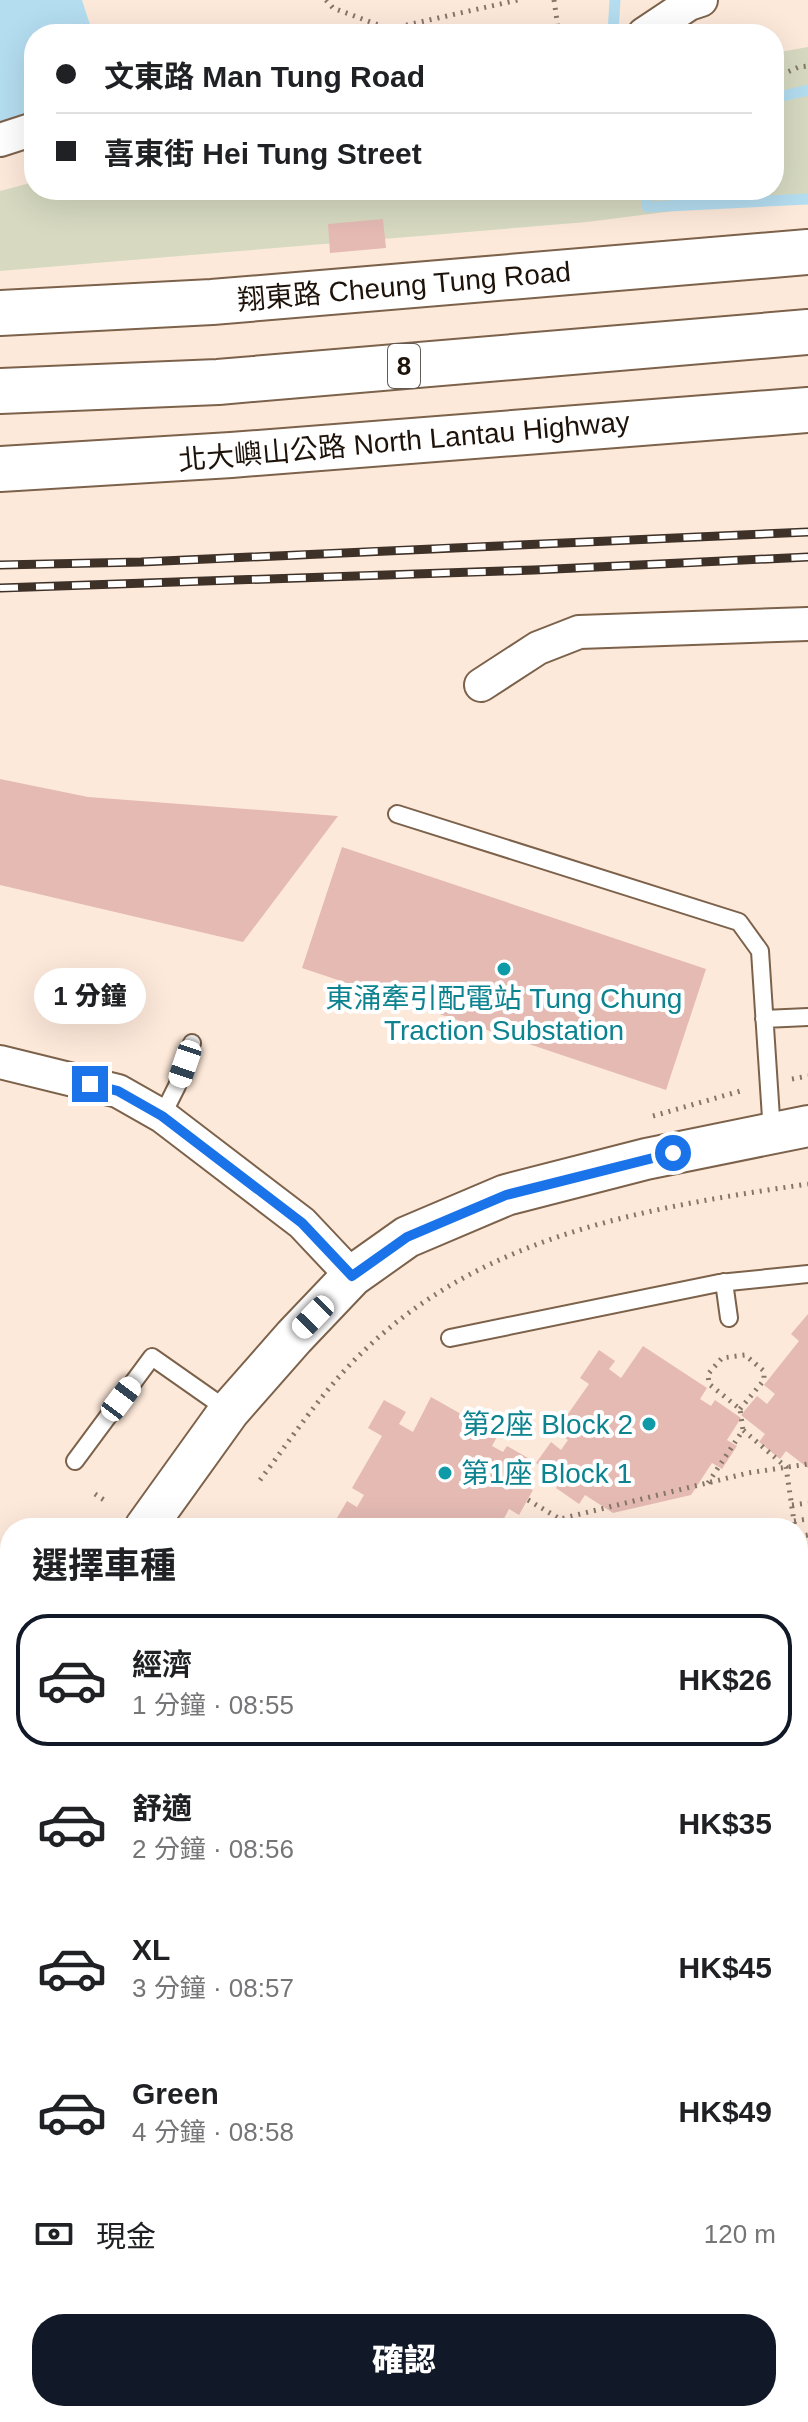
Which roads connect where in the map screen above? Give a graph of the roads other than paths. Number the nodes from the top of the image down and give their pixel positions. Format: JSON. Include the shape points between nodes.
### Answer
{"nodes":[{"id":1,"x":701,"y":0,"type":"edge"},
{"id":2,"x":659,"y":24,"type":"edge"},
{"id":3,"x":24,"y":132,"type":"edge"},
{"id":4,"x":0,"y":140,"type":"edge"},
{"id":5,"x":808,"y":252,"type":"edge"},
{"id":6,"x":0,"y":313,"type":"edge"},
{"id":7,"x":808,"y":332,"type":"edge"},
{"id":8,"x":0,"y":391,"type":"edge"},
{"id":9,"x":808,"y":410,"type":"edge"},
{"id":10,"x":0,"y":469,"type":"edge"},
{"id":11,"x":808,"y":624,"type":"edge"},
{"id":12,"x":481,"y":685,"type":"dead end"},
{"id":13,"x":397,"y":814,"type":"dead end"},
{"id":14,"x":808,"y":1017,"type":"edge"},
{"id":15,"x":764,"y":1019,"type":"junction"},
{"id":16,"x":192,"y":1043,"type":"dead end"},
{"id":17,"x":0,"y":1062,"type":"edge"},
{"id":18,"x":162,"y":1116,"type":"junction"},
{"id":19,"x":790,"y":1129,"type":"edge"},
{"id":20,"x":808,"y":1274,"type":"edge"},
{"id":21,"x":352,"y":1276,"type":"junction"},
{"id":22,"x":724,"y":1282,"type":"junction"},
{"id":23,"x":729,"y":1318,"type":"dead end"},
{"id":24,"x":450,"y":1338,"type":"dead end"},
{"id":25,"x":229,"y":1411,"type":"junction"},
{"id":26,"x":75,"y":1461,"type":"dead end"},
{"id":27,"x":152,"y":1518,"type":"edge"}],
"edges":[{"from":1,"to":2,"type":"street"},
{"from":3,"to":4,"type":"street"},
{"from":5,"to":6,"type":"main road","name":"翔東路 Cheung Tung Road","via":[[212,302]]},
{"from":7,"to":8,"type":"main road","number":"8","via":[[218,382]]},
{"from":9,"to":10,"type":"main road","name":"北大嶼山公路 North Lantau Highway"},
{"from":11,"to":12,"type":"street","via":[[579,632],[538,648]]},
{"from":13,"to":15,"type":"lane","via":[[739,922],[760,951]]},
{"from":14,"to":15,"type":"lane"},
{"from":15,"to":19,"type":"lane"},
{"from":16,"to":18,"type":"lane"},
{"from":17,"to":18,"type":"street","via":[[118,1091]]},
{"from":18,"to":21,"type":"street","via":[[302,1223]]},
{"from":19,"to":21,"type":"street","via":[[506,1195],[407,1237]]},
{"from":20,"to":22,"type":"lane"},
{"from":21,"to":25,"type":"street"},
{"from":22,"to":23,"type":"lane"},
{"from":22,"to":24,"type":"lane"},
{"from":25,"to":26,"type":"lane","via":[[152,1357]]},
{"from":25,"to":27,"type":"street"}]}
